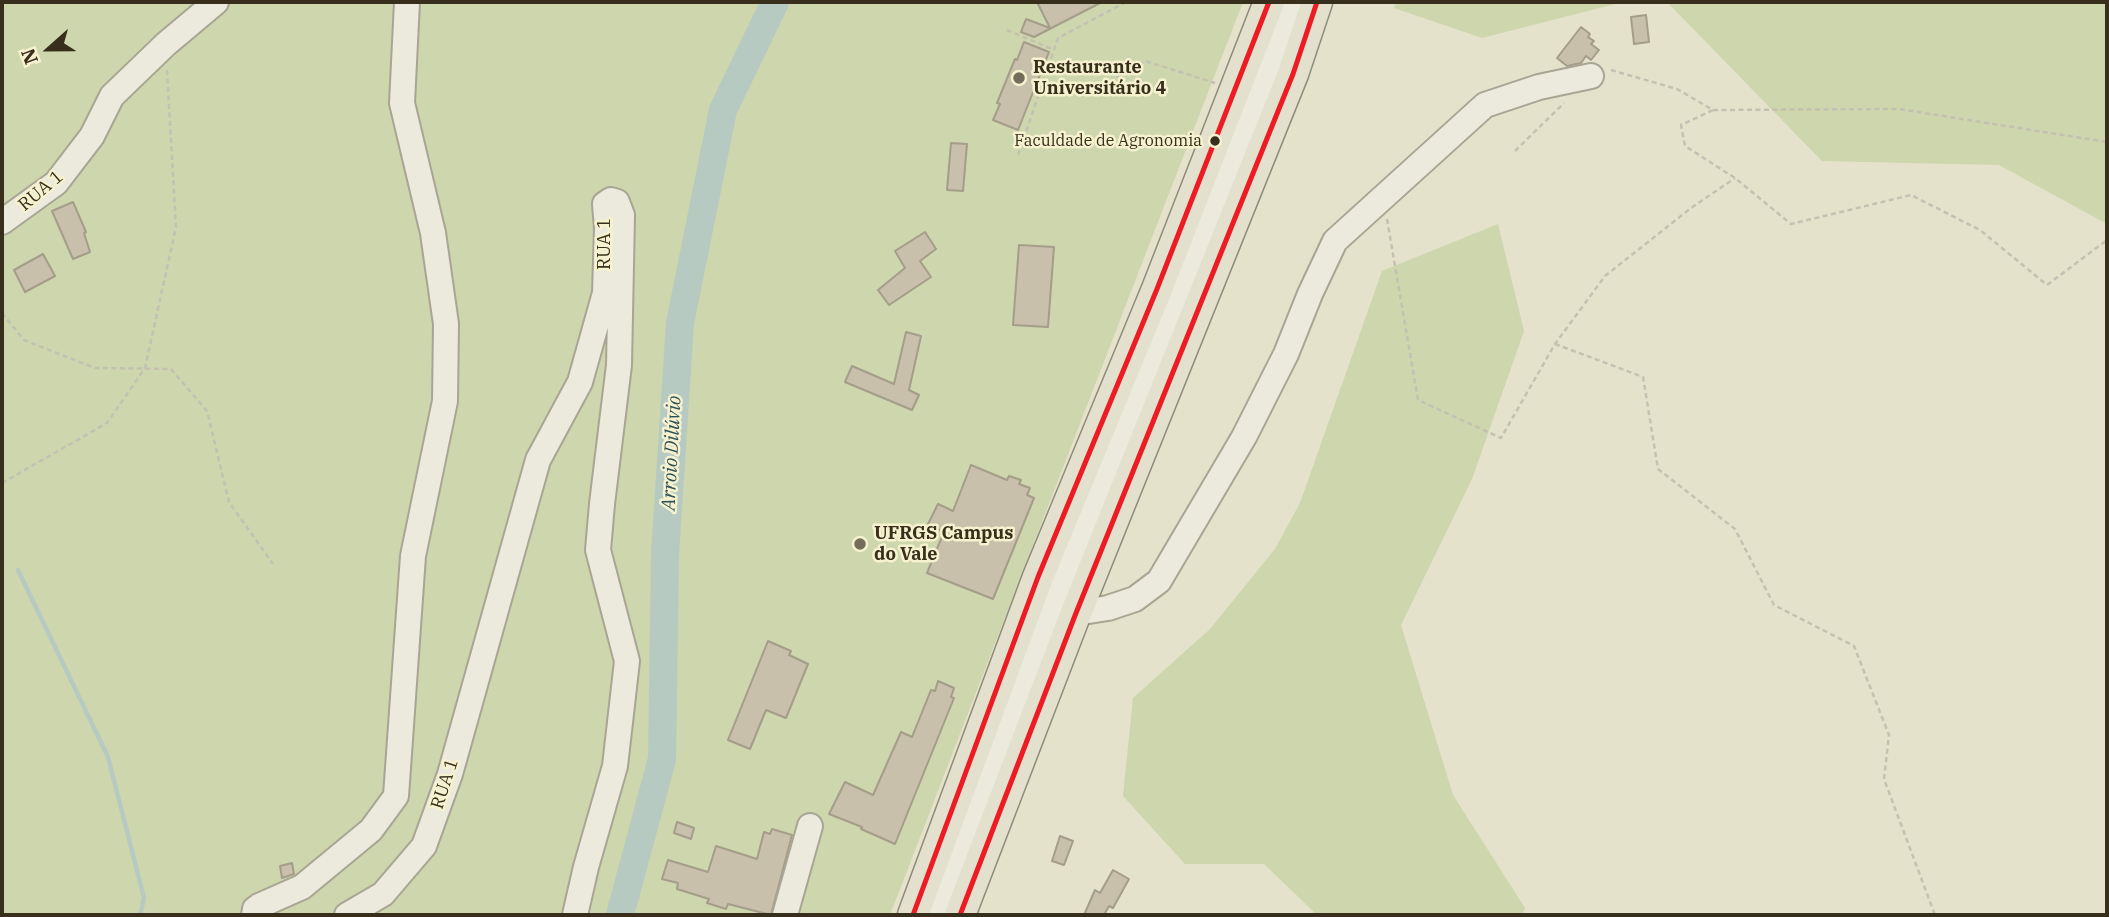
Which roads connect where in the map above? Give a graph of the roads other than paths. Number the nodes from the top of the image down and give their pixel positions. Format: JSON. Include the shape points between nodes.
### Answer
{"nodes":[{"id":1,"x":216,"y":2,"type":"edge"},
{"id":2,"x":407,"y":2,"type":"edge"},
{"id":3,"x":1269,"y":2,"type":"edge"},
{"id":4,"x":1294,"y":2,"type":"edge"},
{"id":5,"x":1317,"y":2,"type":"edge"},
{"id":6,"x":1591,"y":76,"type":"road end"},
{"id":7,"x":2,"y":222,"type":"edge"},
{"id":8,"x":1076,"y":613,"type":"junction"},
{"id":9,"x":981,"y":825,"type":"junction"},
{"id":10,"x":810,"y":826,"type":"dead end"},
{"id":11,"x":254,"y":915,"type":"edge"},
{"id":12,"x":347,"y":915,"type":"edge"},
{"id":13,"x":575,"y":915,"type":"edge"},
{"id":14,"x":785,"y":915,"type":"edge"},
{"id":15,"x":913,"y":915,"type":"edge"},
{"id":16,"x":933,"y":915,"type":"edge"},
{"id":17,"x":960,"y":915,"type":"edge"}],
"edges":[{"from":1,"to":7,"type":"street","name":"RUA 1","via":[[112,96],[92,136],[56,183]]},
{"from":2,"to":11,"type":"street","via":[[402,103],[433,233],[446,337],[445,401],[413,556],[396,796],[372,830],[302,887],[259,906]]},
{"from":3,"to":15,"type":"main road","via":[[1038,577]]},
{"from":4,"to":9,"type":"street","via":[[1220,199],[1057,595]]},
{"from":5,"to":8,"type":"main road","via":[[1251,182]]},
{"from":6,"to":8,"type":"street","via":[[1485,105],[1335,241],[1244,437],[1159,581],[1135,599]]},
{"from":8,"to":9,"type":"main road"},
{"from":9,"to":16,"type":"street"},
{"from":9,"to":17,"type":"main road"},
{"from":10,"to":14,"type":"street"},
{"from":12,"to":13,"type":"street","name":"RUA 1","via":[[383,894],[424,846],[450,774],[538,460],[580,382],[605,293],[605,204],[611,200],[617,202],[622,215],[619,365],[598,550],[627,660],[615,766]]}]}
